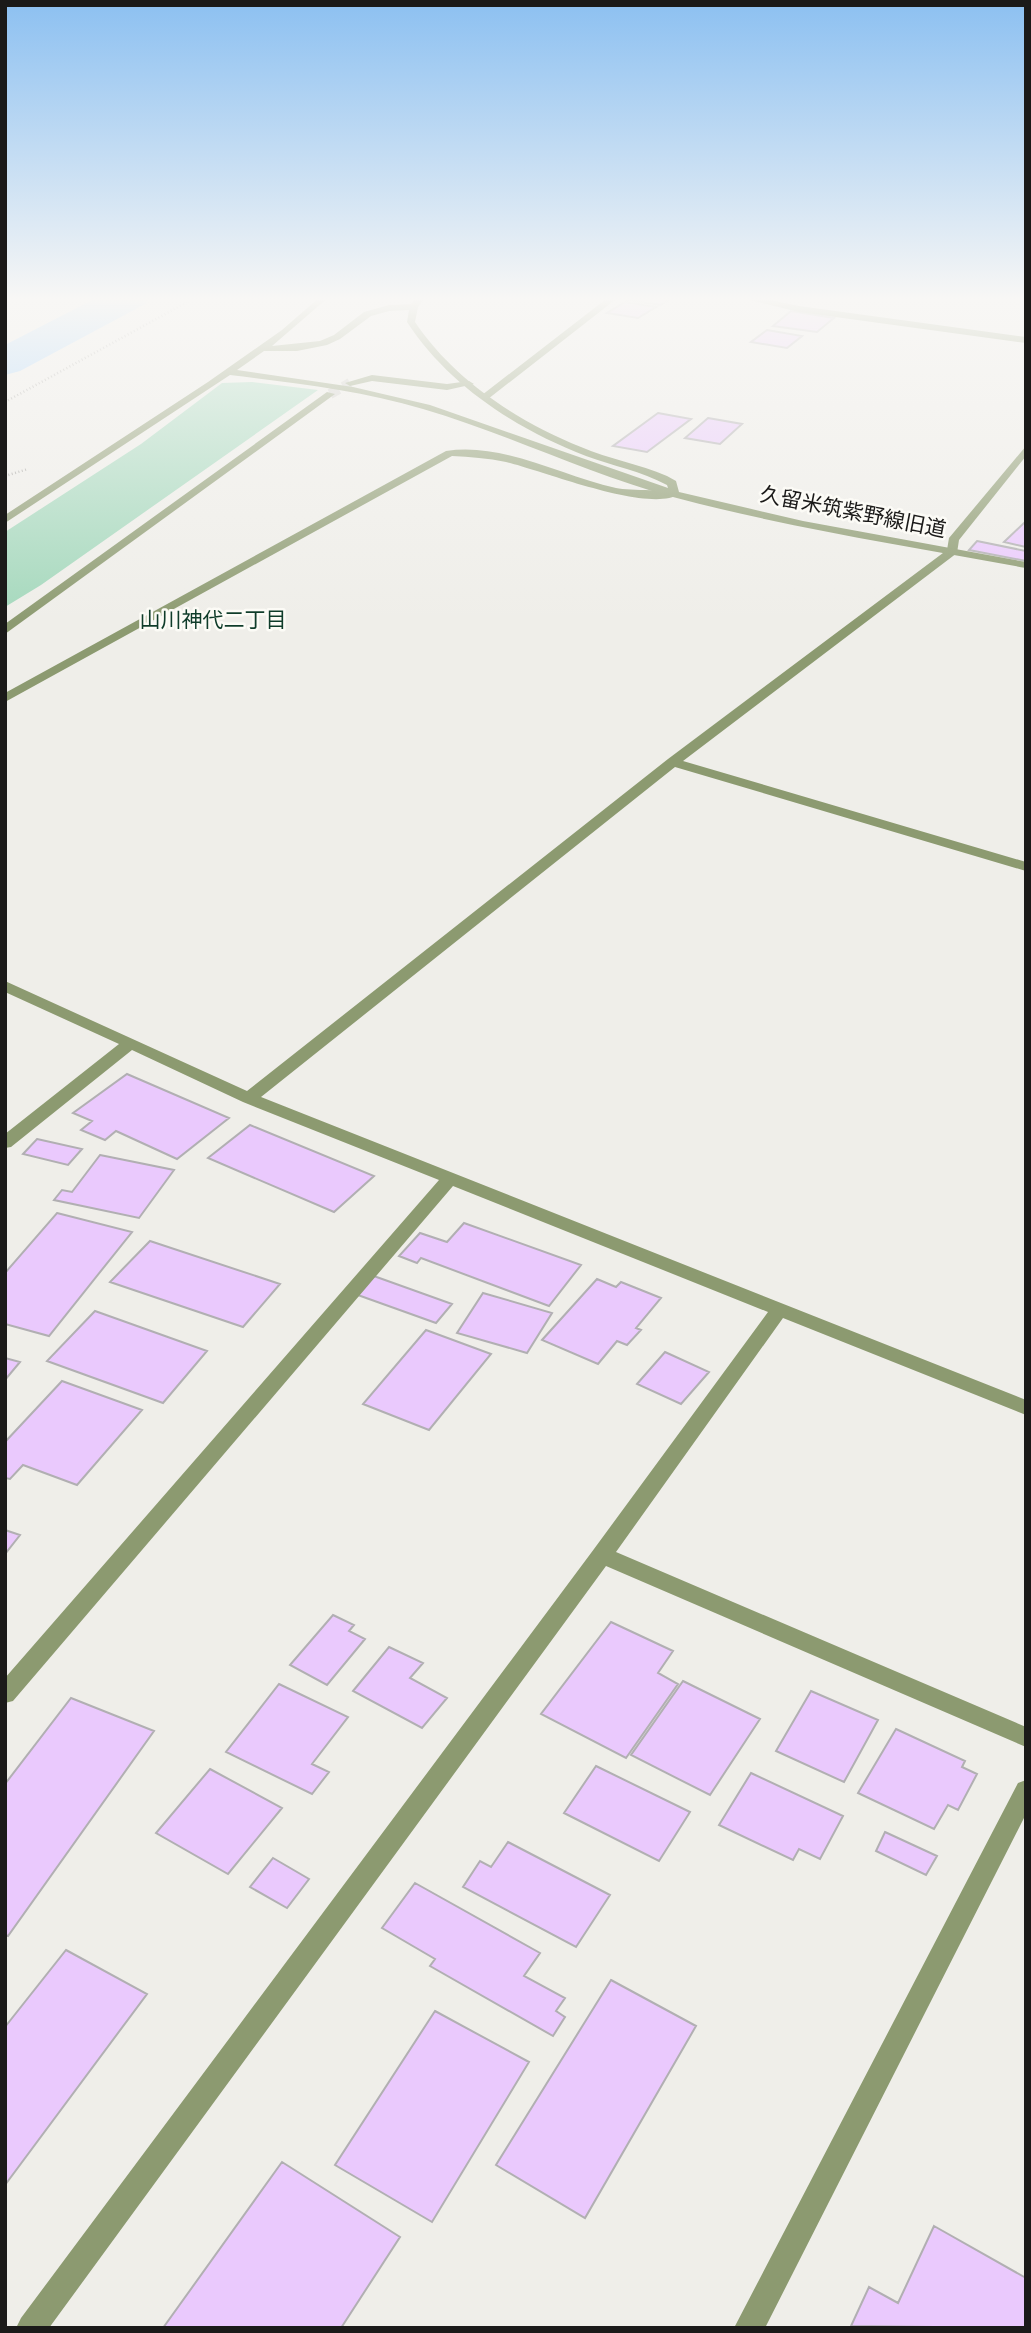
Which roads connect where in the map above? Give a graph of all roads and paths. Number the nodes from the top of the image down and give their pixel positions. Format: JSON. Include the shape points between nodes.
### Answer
{"nodes":[{"id":1,"x":181,"y":405,"type":"edge"},
{"id":2,"x":315,"y":405,"type":"tunnel mouth"},
{"id":3,"x":419,"y":405,"type":"edge"},
{"id":4,"x":497,"y":405,"type":"edge"},
{"id":5,"x":1026,"y":449,"type":"edge"},
{"id":6,"x":674,"y":494,"type":"junction"},
{"id":7,"x":5,"y":520,"type":"edge"},
{"id":8,"x":953,"y":551,"type":"junction"},
{"id":9,"x":1026,"y":565,"type":"edge"},
{"id":10,"x":5,"y":630,"type":"edge"},
{"id":11,"x":5,"y":698,"type":"edge"},
{"id":12,"x":673,"y":762,"type":"junction"},
{"id":13,"x":1026,"y":867,"type":"edge"},
{"id":14,"x":5,"y":986,"type":"edge"},
{"id":15,"x":131,"y":1043,"type":"junction"},
{"id":16,"x":249,"y":1098,"type":"junction"},
{"id":17,"x":5,"y":1143,"type":"edge"},
{"id":18,"x":449,"y":1180,"type":"junction"},
{"id":19,"x":779,"y":1309,"type":"junction"},
{"id":20,"x":1026,"y":1408,"type":"edge"},
{"id":21,"x":602,"y":1555,"type":"junction"},
{"id":22,"x":5,"y":1693,"type":"edge"},
{"id":23,"x":1026,"y":1737,"type":"edge"},
{"id":24,"x":1026,"y":1790,"type":"edge"},
{"id":25,"x":31,"y":2328,"type":"edge"},
{"id":26,"x":749,"y":2328,"type":"edge"}],
"edges":[{"from":1,"to":7,"type":"street"},
{"from":2,"to":10,"type":"street"},
{"from":3,"to":6,"type":"street","name":"久留米筑紫野線旧道"},
{"from":4,"to":6,"type":"street","name":"久留米筑紫野線旧道","via":[[598,457],[658,475],[672,483]]},
{"from":5,"to":8,"type":"street","via":[[953,540]]},
{"from":6,"to":8,"type":"street","name":"久留米筑紫野線旧道"},
{"from":6,"to":11,"type":"street","via":[[650,497],[476,451],[450,453]]},
{"from":8,"to":9,"type":"street","name":"久留米筑紫野線旧道"},
{"from":8,"to":12,"type":"street"},
{"from":12,"to":13,"type":"street"},
{"from":12,"to":16,"type":"street"},
{"from":14,"to":15,"type":"street"},
{"from":15,"to":16,"type":"street"},
{"from":15,"to":17,"type":"street"},
{"from":16,"to":18,"type":"street"},
{"from":18,"to":19,"type":"street"},
{"from":18,"to":22,"type":"street"},
{"from":19,"to":20,"type":"street"},
{"from":19,"to":21,"type":"street"},
{"from":21,"to":23,"type":"street"},
{"from":21,"to":25,"type":"street"},
{"from":24,"to":26,"type":"street"}]}
